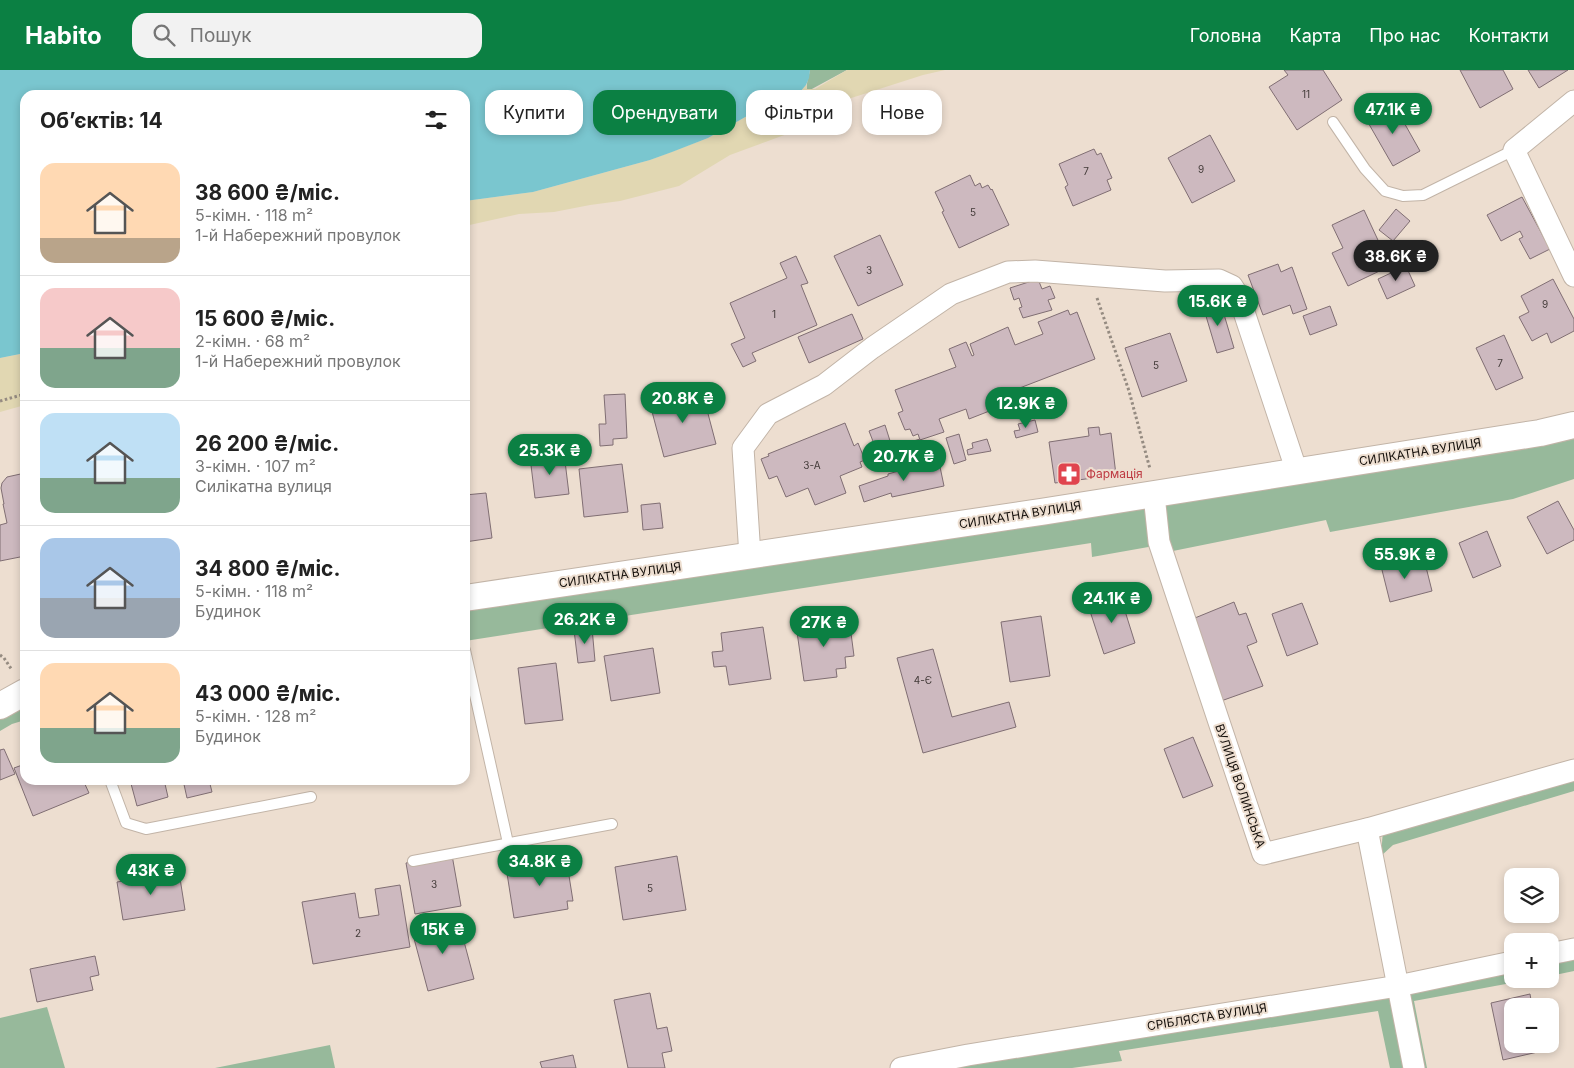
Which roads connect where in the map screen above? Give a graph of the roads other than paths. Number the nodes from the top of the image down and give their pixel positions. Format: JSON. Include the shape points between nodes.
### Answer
{"nodes":[{"id":1,"x":1574,"y":101,"type":"edge"},
{"id":2,"x":1333,"y":122,"type":"dead end"},
{"id":3,"x":1514,"y":150,"type":"junction"},
{"id":4,"x":1574,"y":276,"type":"edge"},
{"id":5,"x":1574,"y":425,"type":"edge"},
{"id":6,"x":1297,"y":472,"type":"junction"},
{"id":7,"x":1154,"y":495,"type":"junction"},
{"id":8,"x":750,"y":556,"type":"junction"},
{"id":9,"x":470,"y":597,"type":"edge"},
{"id":10,"x":470,"y":672,"type":"edge"},
{"id":11,"x":20,"y":695,"type":"edge"},
{"id":12,"x":0,"y":706,"type":"edge"},
{"id":13,"x":1574,"y":770,"type":"edge"},
{"id":14,"x":112,"y":785,"type":"edge"},
{"id":15,"x":311,"y":797,"type":"dead end"},
{"id":16,"x":612,"y":824,"type":"dead end"},
{"id":17,"x":1367,"y":829,"type":"junction"},
{"id":18,"x":508,"y":842,"type":"junction"},
{"id":19,"x":412,"y":861,"type":"dead end"},
{"id":20,"x":1574,"y":949,"type":"edge"},
{"id":21,"x":1559,"y":952,"type":"edge"},
{"id":22,"x":1504,"y":964,"type":"edge"},
{"id":23,"x":1398,"y":986,"type":"junction"},
{"id":24,"x":901,"y":1068,"type":"edge"},
{"id":25,"x":1414,"y":1068,"type":"edge"}],
"edges":[{"from":1,"to":3,"type":"street"},
{"from":2,"to":3,"type":"lane","via":[[1384,191],[1403,196],[1424,195]]},
{"from":3,"to":4,"type":"street"},
{"from":5,"to":6,"type":"street","name":"СИЛІКАТНА ВУЛИЦЯ"},
{"from":6,"to":7,"type":"street","name":"СИЛІКАТНА ВУЛИЦЯ"},
{"from":6,"to":8,"type":"street","via":[[1232,286],[1219,280],[1165,281],[1036,271],[1008,272],[952,294],[824,385],[768,414],[743,448]]},
{"from":7,"to":8,"type":"street","name":"СИЛІКАТНА ВУЛИЦЯ"},
{"from":7,"to":17,"type":"street","name":"ВУЛИЦЯ ВОЛИНСЬКА","via":[[1159,542],[1263,854]]},
{"from":8,"to":9,"type":"street","name":"СИЛІКАТНА ВУЛИЦЯ"},
{"from":10,"to":18,"type":"lane"},
{"from":11,"to":12,"type":"street"},
{"from":13,"to":17,"type":"street","name":"ВУЛИЦЯ ВОЛИНСЬКА"},
{"from":14,"to":15,"type":"lane","via":[[126,823],[146,829]]},
{"from":16,"to":18,"type":"lane"},
{"from":17,"to":23,"type":"street"},
{"from":18,"to":19,"type":"lane"},
{"from":20,"to":21,"type":"street"},
{"from":22,"to":23,"type":"street","name":"СРІБЛЯСТА ВУЛИЦЯ"},
{"from":23,"to":24,"type":"street","name":"СРІБЛЯСТА ВУЛИЦЯ"},
{"from":23,"to":25,"type":"street"}]}
